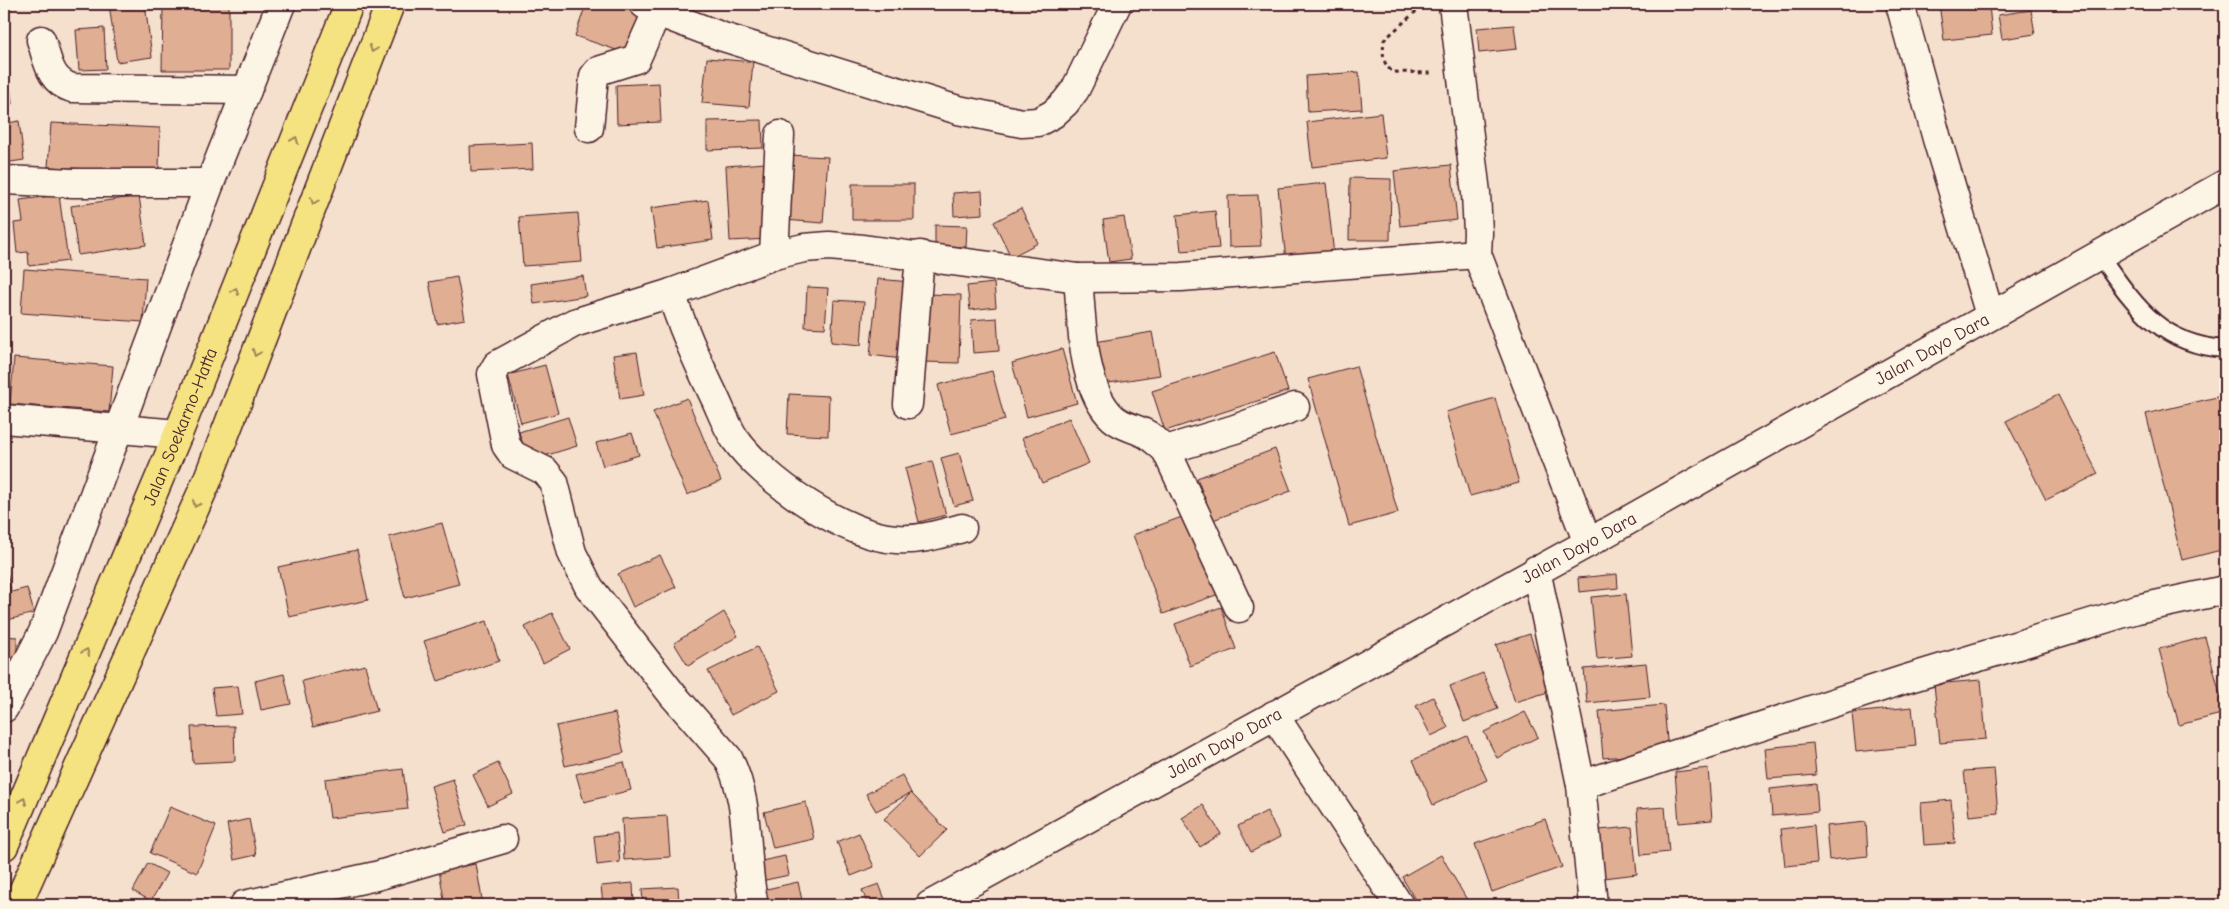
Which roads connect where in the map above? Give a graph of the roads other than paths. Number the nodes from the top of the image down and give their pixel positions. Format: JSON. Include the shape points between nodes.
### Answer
{"nodes":[{"id":1,"x":281,"y":4,"type":"edge"},
{"id":2,"x":349,"y":4,"type":"edge"},
{"id":3,"x":390,"y":4,"type":"edge"},
{"id":4,"x":1117,"y":4,"type":"edge"},
{"id":5,"x":1452,"y":4,"type":"edge"},
{"id":6,"x":1900,"y":4,"type":"edge"},
{"id":7,"x":651,"y":8,"type":"edge"},
{"id":8,"x":41,"y":40,"type":"dead end"},
{"id":9,"x":247,"y":90,"type":"junction"},
{"id":10,"x":589,"y":128,"type":"dead end"},
{"id":11,"x":780,"y":135,"type":"dead end"},
{"id":12,"x":4,"y":180,"type":"edge"},
{"id":13,"x":210,"y":183,"type":"junction"},
{"id":14,"x":2225,"y":184,"type":"edge"},
{"id":15,"x":1477,"y":254,"type":"junction"},
{"id":16,"x":774,"y":255,"type":"junction"},
{"id":17,"x":920,"y":255,"type":"junction"},
{"id":18,"x":2100,"y":256,"type":"junction"},
{"id":19,"x":1078,"y":278,"type":"junction"},
{"id":20,"x":671,"y":293,"type":"junction"},
{"id":21,"x":1990,"y":315,"type":"junction"},
{"id":22,"x":2225,"y":349,"type":"edge"},
{"id":23,"x":908,"y":404,"type":"dead end"},
{"id":24,"x":1296,"y":407,"type":"dead end"},
{"id":25,"x":4,"y":419,"type":"edge"},
{"id":26,"x":119,"y":430,"type":"junction"},
{"id":27,"x":178,"y":434,"type":"junction"},
{"id":28,"x":1166,"y":450,"type":"junction"},
{"id":29,"x":962,"y":528,"type":"dead end"},
{"id":30,"x":1588,"y":543,"type":"junction"},
{"id":31,"x":1536,"y":570,"type":"junction"},
{"id":32,"x":2225,"y":590,"type":"edge"},
{"id":33,"x":1239,"y":608,"type":"dead end"},
{"id":34,"x":4,"y":708,"type":"edge"},
{"id":35,"x":1274,"y":716,"type":"junction"},
{"id":36,"x":1581,"y":785,"type":"junction"},
{"id":37,"x":504,"y":838,"type":"dead end"},
{"id":38,"x":4,"y":846,"type":"edge"},
{"id":39,"x":17,"y":905,"type":"edge"},
{"id":40,"x":244,"y":905,"type":"edge"},
{"id":41,"x":754,"y":905,"type":"edge"},
{"id":42,"x":930,"y":905,"type":"edge"},
{"id":43,"x":1399,"y":905,"type":"edge"},
{"id":44,"x":1593,"y":905,"type":"edge"}],
"edges":[{"from":1,"to":9,"type":"street"},
{"from":27,"to":2,"type":"main road","name":"Jalan Soekarno-Hatta","one_way":true},
{"from":3,"to":39,"type":"main road","one_way":true,"via":[[206,481]]},
{"from":4,"to":7,"type":"street","via":[[1075,90],[1065,103],[1038,122],[1022,123],[958,110],[723,37]]},
{"from":5,"to":15,"type":"street","via":[[1476,193]]},
{"from":6,"to":21,"type":"street"},
{"from":7,"to":10,"type":"street","via":[[636,59],[598,71],[594,76]]},
{"from":8,"to":9,"type":"street","via":[[54,76],[58,82],[72,88]]},
{"from":9,"to":13,"type":"street"},
{"from":11,"to":16,"type":"street"},
{"from":12,"to":13,"type":"street"},
{"from":13,"to":26,"type":"street"},
{"from":14,"to":18,"type":"street","name":"Jalan Dayo Dara"},
{"from":15,"to":19,"type":"street","via":[[1181,276]]},
{"from":15,"to":30,"type":"street"},
{"from":16,"to":17,"type":"street","via":[[829,246]]},
{"from":16,"to":20,"type":"street"},
{"from":17,"to":19,"type":"street"},
{"from":17,"to":23,"type":"street"},
{"from":18,"to":21,"type":"street","name":"Jalan Dayo Dara"},
{"from":18,"to":22,"type":"lane","via":[[2133,302],[2156,326],[2181,340]]},
{"from":19,"to":28,"type":"street","via":[[1090,373],[1103,405],[1118,422],[1148,435]]},
{"from":20,"to":29,"type":"street","via":[[686,338],[734,437],[768,475],[837,520],[879,537],[912,539]]},
{"from":20,"to":41,"type":"street","via":[[574,323],[504,359],[492,374],[506,445],[513,455],[540,467],[554,482],[572,553],[590,587],[733,768],[745,808]]},
{"from":21,"to":30,"type":"street","name":"Jalan Dayo Dara"},
{"from":24,"to":28,"type":"street"},
{"from":25,"to":26,"type":"street"},
{"from":26,"to":27,"type":"street"},
{"from":26,"to":34,"type":"street","via":[[43,632]]},
{"from":38,"to":27,"type":"main road","name":"Jalan Soekarno-Hatta","one_way":true},
{"from":28,"to":33,"type":"street"},
{"from":30,"to":31,"type":"street","name":"Jalan Dayo Dara"},
{"from":31,"to":35,"type":"street","name":"Jalan Dayo Dara"},
{"from":31,"to":36,"type":"street"},
{"from":32,"to":36,"type":"street","via":[[2137,609],[1903,680]]},
{"from":35,"to":42,"type":"street","name":"Jalan Dayo Dara"},
{"from":35,"to":43,"type":"street"},
{"from":36,"to":44,"type":"street"},
{"from":37,"to":40,"type":"street","via":[[376,876]]}]}
